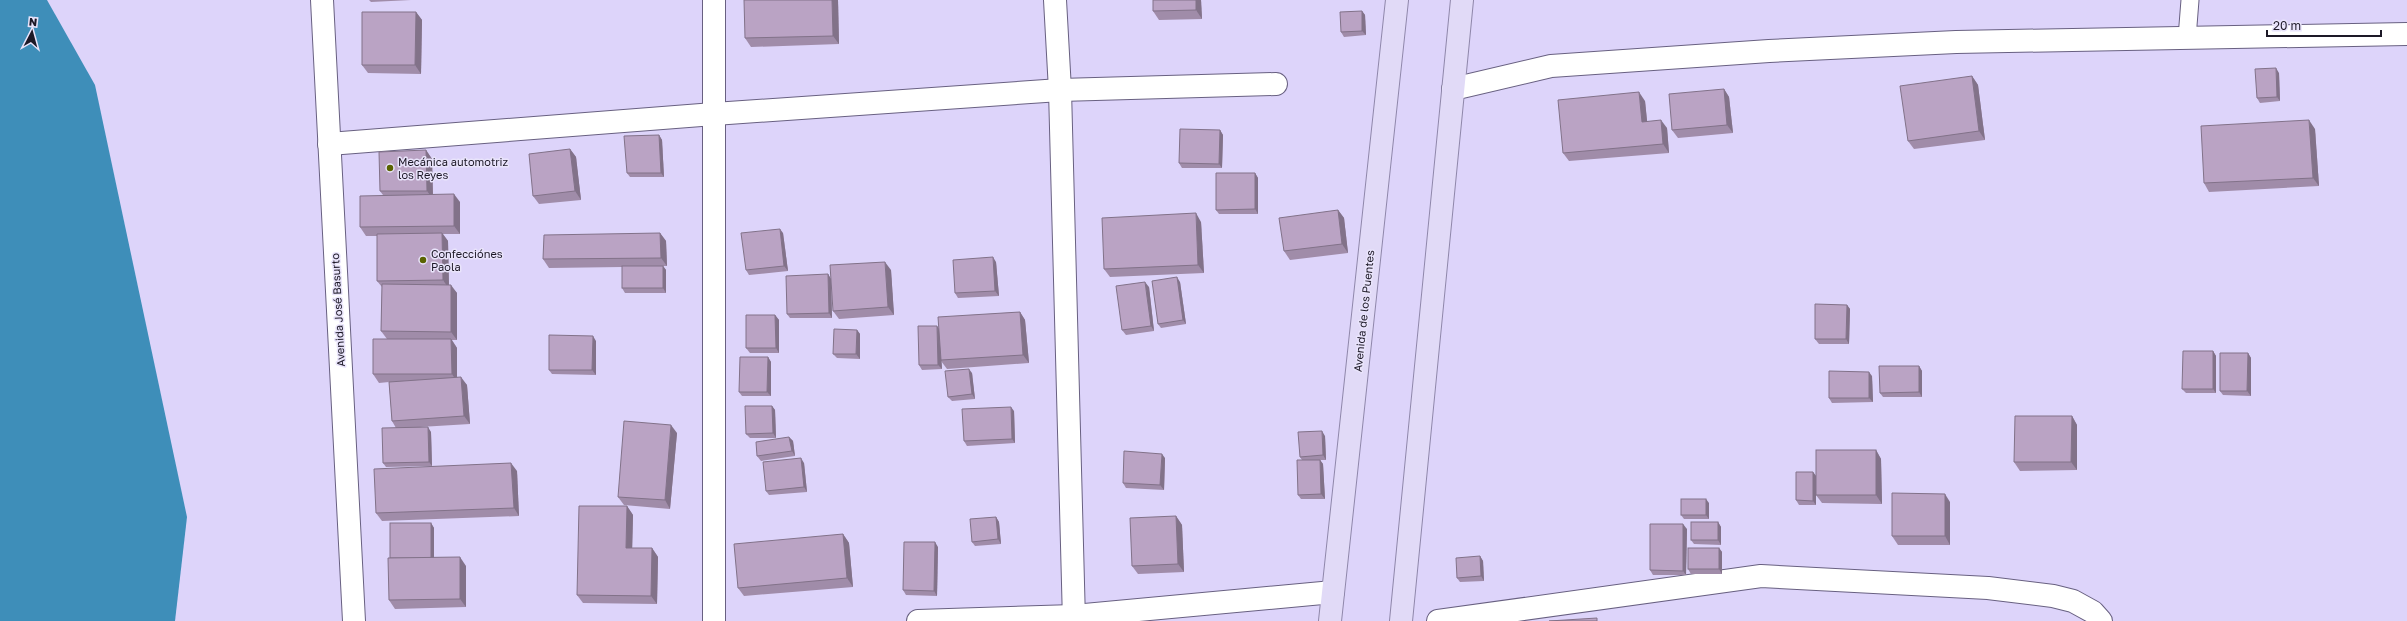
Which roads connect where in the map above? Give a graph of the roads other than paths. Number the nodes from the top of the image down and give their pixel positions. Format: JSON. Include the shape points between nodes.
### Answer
{"nodes":[{"id":1,"x":322,"y":0,"type":"edge"},
{"id":2,"x":714,"y":0,"type":"edge"},
{"id":3,"x":1055,"y":0,"type":"edge"},
{"id":4,"x":1397,"y":0,"type":"edge"},
{"id":5,"x":1462,"y":0,"type":"edge"},
{"id":6,"x":2190,"y":0,"type":"edge"},
{"id":7,"x":2407,"y":34,"type":"edge"},
{"id":8,"x":2187,"y":38,"type":"junction"},
{"id":9,"x":1276,"y":84,"type":"dead end"},
{"id":10,"x":1453,"y":89,"type":"junction"},
{"id":11,"x":1060,"y":90,"type":"junction"},
{"id":12,"x":714,"y":114,"type":"junction"},
{"id":13,"x":330,"y":144,"type":"junction"},
{"id":14,"x":1333,"y":592,"type":"junction"},
{"id":15,"x":1074,"y":619,"type":"edge"},
{"id":16,"x":354,"y":621,"type":"edge"},
{"id":17,"x":714,"y":621,"type":"edge"},
{"id":18,"x":918,"y":621,"type":"edge"},
{"id":19,"x":1330,"y":621,"type":"edge"},
{"id":20,"x":1401,"y":621,"type":"edge"},
{"id":21,"x":1438,"y":621,"type":"edge"},
{"id":22,"x":2101,"y":621,"type":"edge"}],
"edges":[{"from":1,"to":13,"type":"street","name":"Avenida José Basurto"},
{"from":2,"to":12,"type":"street"},
{"from":3,"to":11,"type":"street"},
{"from":4,"to":14,"type":"main road","name":"Avenida de los Puentes"},
{"from":5,"to":10,"type":"main road"},
{"from":6,"to":8,"type":"lane"},
{"from":7,"to":8,"type":"street"},
{"from":8,"to":10,"type":"street","via":[[1956,42],[1551,66]]},
{"from":9,"to":11,"type":"street"},
{"from":10,"to":20,"type":"main road"},
{"from":11,"to":12,"type":"street"},
{"from":11,"to":15,"type":"street"},
{"from":12,"to":13,"type":"street"},
{"from":12,"to":17,"type":"street"},
{"from":13,"to":16,"type":"street","name":"Avenida José Basurto"},
{"from":14,"to":15,"type":"street"},
{"from":14,"to":19,"type":"main road","name":"Avenida de los Puentes"},
{"from":15,"to":18,"type":"street"},
{"from":21,"to":22,"type":"street","via":[[1761,576],[1988,588],[2053,596],[2073,601],[2093,612]]}]}
